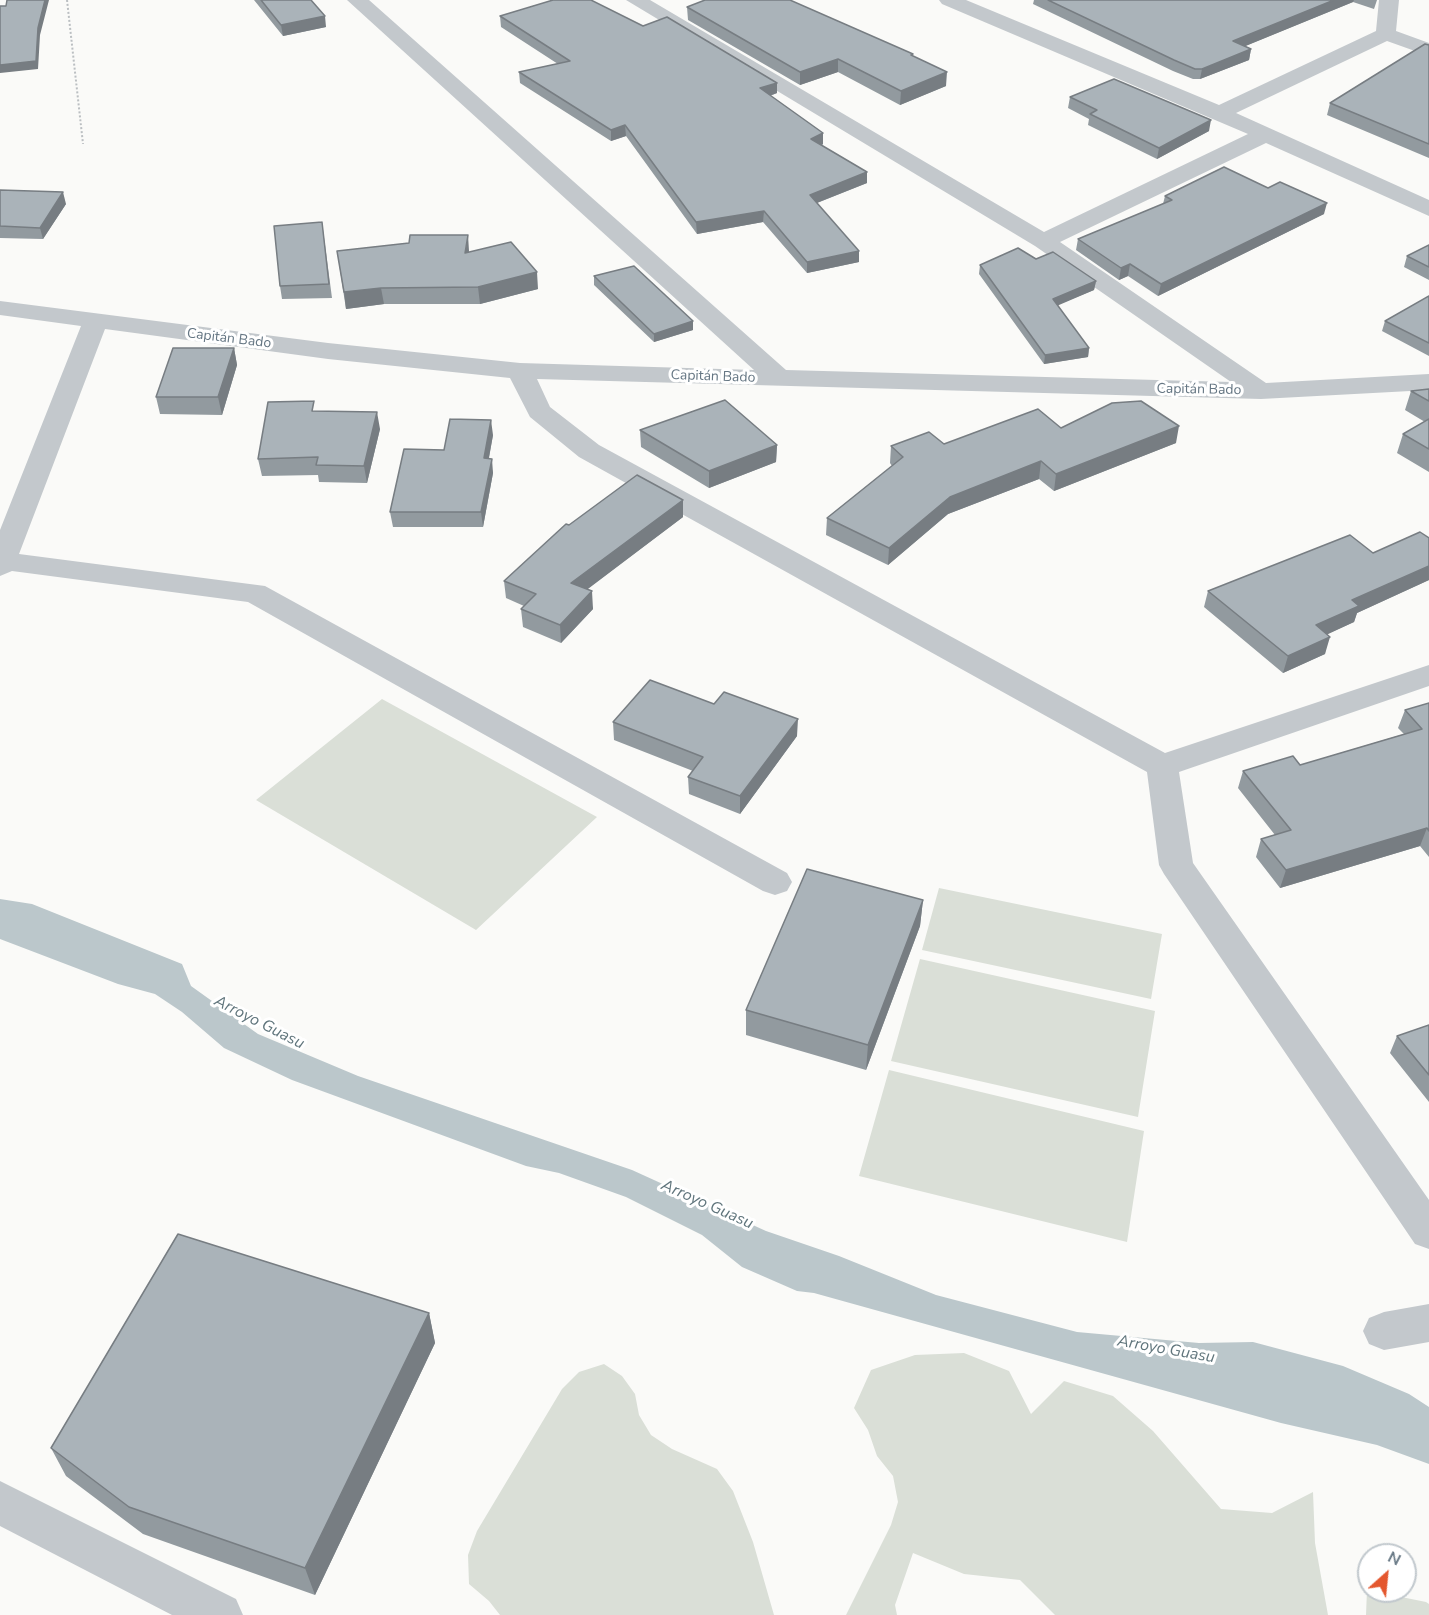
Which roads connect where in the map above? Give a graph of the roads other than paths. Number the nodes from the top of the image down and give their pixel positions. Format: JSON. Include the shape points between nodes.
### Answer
{"nodes":[{"id":1,"x":357,"y":0,"type":"edge"},
{"id":2,"x":636,"y":0,"type":"edge"},
{"id":3,"x":949,"y":0,"type":"edge"},
{"id":4,"x":1389,"y":0,"type":"edge"},
{"id":5,"x":1386,"y":34,"type":"junction"},
{"id":6,"x":1429,"y":50,"type":"edge"},
{"id":7,"x":1219,"y":113,"type":"junction"},
{"id":8,"x":1264,"y":135,"type":"junction"},
{"id":9,"x":1429,"y":209,"type":"edge"},
{"id":10,"x":1043,"y":241,"type":"junction"},
{"id":11,"x":0,"y":309,"type":"edge"},
{"id":12,"x":95,"y":322,"type":"junction"},
{"id":13,"x":520,"y":371,"type":"junction"},
{"id":14,"x":781,"y":380,"type":"junction"},
{"id":15,"x":1429,"y":382,"type":"edge"},
{"id":16,"x":1261,"y":392,"type":"junction"},
{"id":17,"x":1,"y":564,"type":"edge"},
{"id":18,"x":1429,"y":675,"type":"edge"},
{"id":19,"x":1162,"y":766,"type":"junction"},
{"id":20,"x":774,"y":882,"type":"dead end"},
{"id":21,"x":1429,"y":1232,"type":"edge"},
{"id":22,"x":1429,"y":1323,"type":"edge"},
{"id":23,"x":1384,"y":1331,"type":"dead end"},
{"id":24,"x":0,"y":1503,"type":"edge"},
{"id":25,"x":220,"y":1615,"type":"edge"}],
"edges":[{"from":1,"to":14,"type":"street"},
{"from":2,"to":10,"type":"street"},
{"from":3,"to":7,"type":"street"},
{"from":4,"to":5,"type":"street"},
{"from":5,"to":6,"type":"street"},
{"from":5,"to":7,"type":"street"},
{"from":7,"to":8,"type":"street"},
{"from":8,"to":9,"type":"street"},
{"from":8,"to":10,"type":"street"},
{"from":10,"to":16,"type":"street"},
{"from":11,"to":12,"type":"street","name":"Capitán Bado"},
{"from":12,"to":13,"type":"street","name":"Capitán Bado"},
{"from":12,"to":17,"type":"street"},
{"from":13,"to":14,"type":"street","name":"Capitán Bado"},
{"from":13,"to":19,"type":"street","via":[[539,411],[589,451]]},
{"from":14,"to":16,"type":"street","name":"Capitán Bado"},
{"from":15,"to":16,"type":"street","name":"Capitán Bado"},
{"from":17,"to":20,"type":"street","via":[[255,593]]},
{"from":18,"to":19,"type":"street"},
{"from":19,"to":21,"type":"street","via":[[1176,865]]},
{"from":22,"to":23,"type":"street"},
{"from":24,"to":25,"type":"street"}]}
